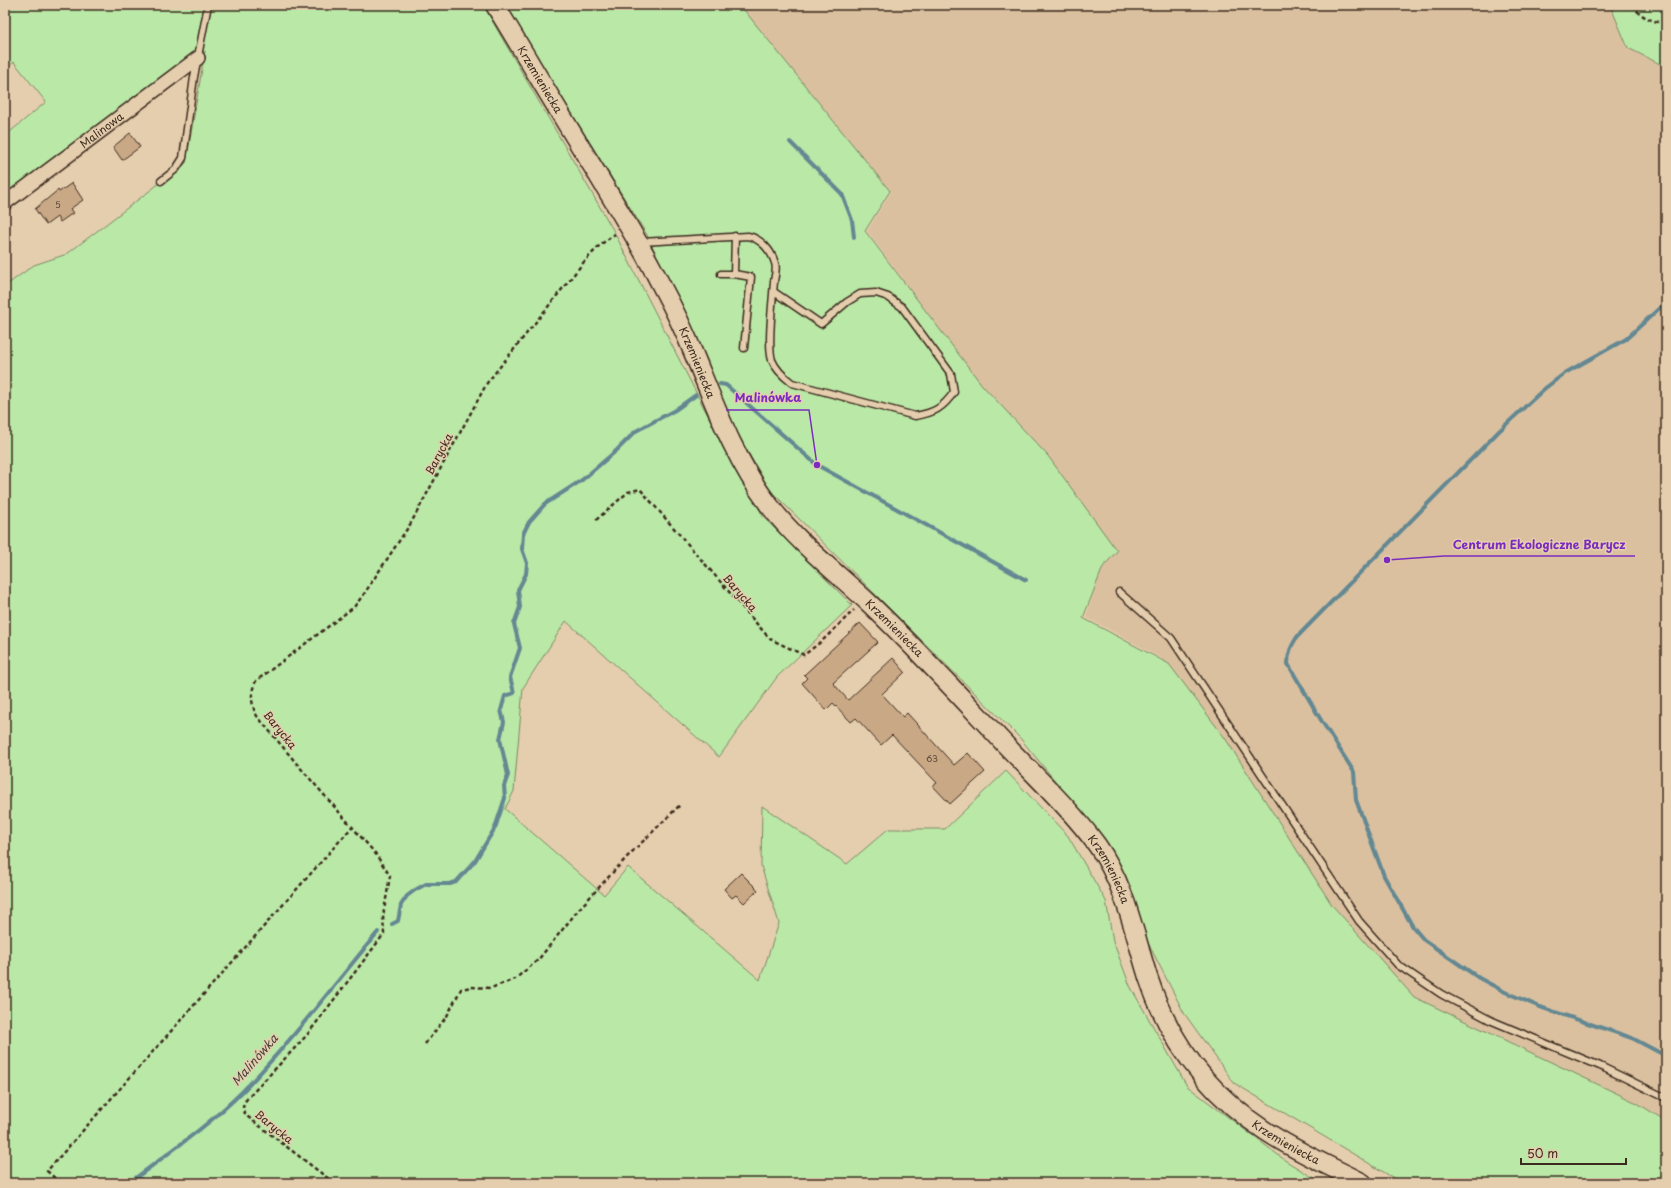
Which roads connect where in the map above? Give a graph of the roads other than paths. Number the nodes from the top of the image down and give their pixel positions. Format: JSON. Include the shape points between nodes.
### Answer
{"nodes":[{"id":1,"x":208,"y":5,"type":"edge"},
{"id":2,"x":495,"y":5,"type":"edge"},
{"id":3,"x":198,"y":58,"type":"junction"},
{"id":4,"x":161,"y":181,"type":"dead end"},
{"id":5,"x":5,"y":203,"type":"edge"},
{"id":6,"x":735,"y":236,"type":"junction"},
{"id":7,"x":637,"y":242,"type":"junction"},
{"id":8,"x":721,"y":274,"type":"dead end"},
{"id":9,"x":734,"y":274,"type":"junction"},
{"id":10,"x":774,"y":292,"type":"junction"},
{"id":11,"x":744,"y":348,"type":"dead end"},
{"id":12,"x":1119,"y":592,"type":"dead end"},
{"id":13,"x":1666,"y":1098,"type":"edge"},
{"id":14,"x":1360,"y":1182,"type":"edge"}],
"edges":[{"from":1,"to":3,"type":"lane"},
{"from":2,"to":7,"type":"street","name":"Krzemieniecka"},
{"from":3,"to":4,"type":"lane","via":[[183,158],[176,170]]},
{"from":3,"to":5,"type":"street","name":"Malinowa"},
{"from":6,"to":7,"type":"lane"},
{"from":6,"to":9,"type":"lane"},
{"from":6,"to":10,"type":"lane","via":[[756,238],[764,244],[776,264]]},
{"from":7,"to":14,"type":"street","name":"Krzemieniecka","via":[[694,353],[725,430],[745,469],[772,509],[865,600],[1060,802],[1101,851],[1118,882],[1152,991],[1176,1041],[1201,1075],[1229,1104],[1262,1129]]},
{"from":8,"to":9,"type":"lane"},
{"from":9,"to":11,"type":"lane","via":[[751,277]]},
{"from":10,"to":10,"type":"lane","via":[[770,351],[777,369],[792,383],[915,416],[930,414],[946,404],[954,392],[951,374],[902,307],[888,297],[876,293],[860,294],[821,324]]},
{"from":12,"to":13,"type":"lane","via":[[1171,638],[1359,921],[1398,965],[1441,994],[1490,1020],[1600,1066]]}]}
